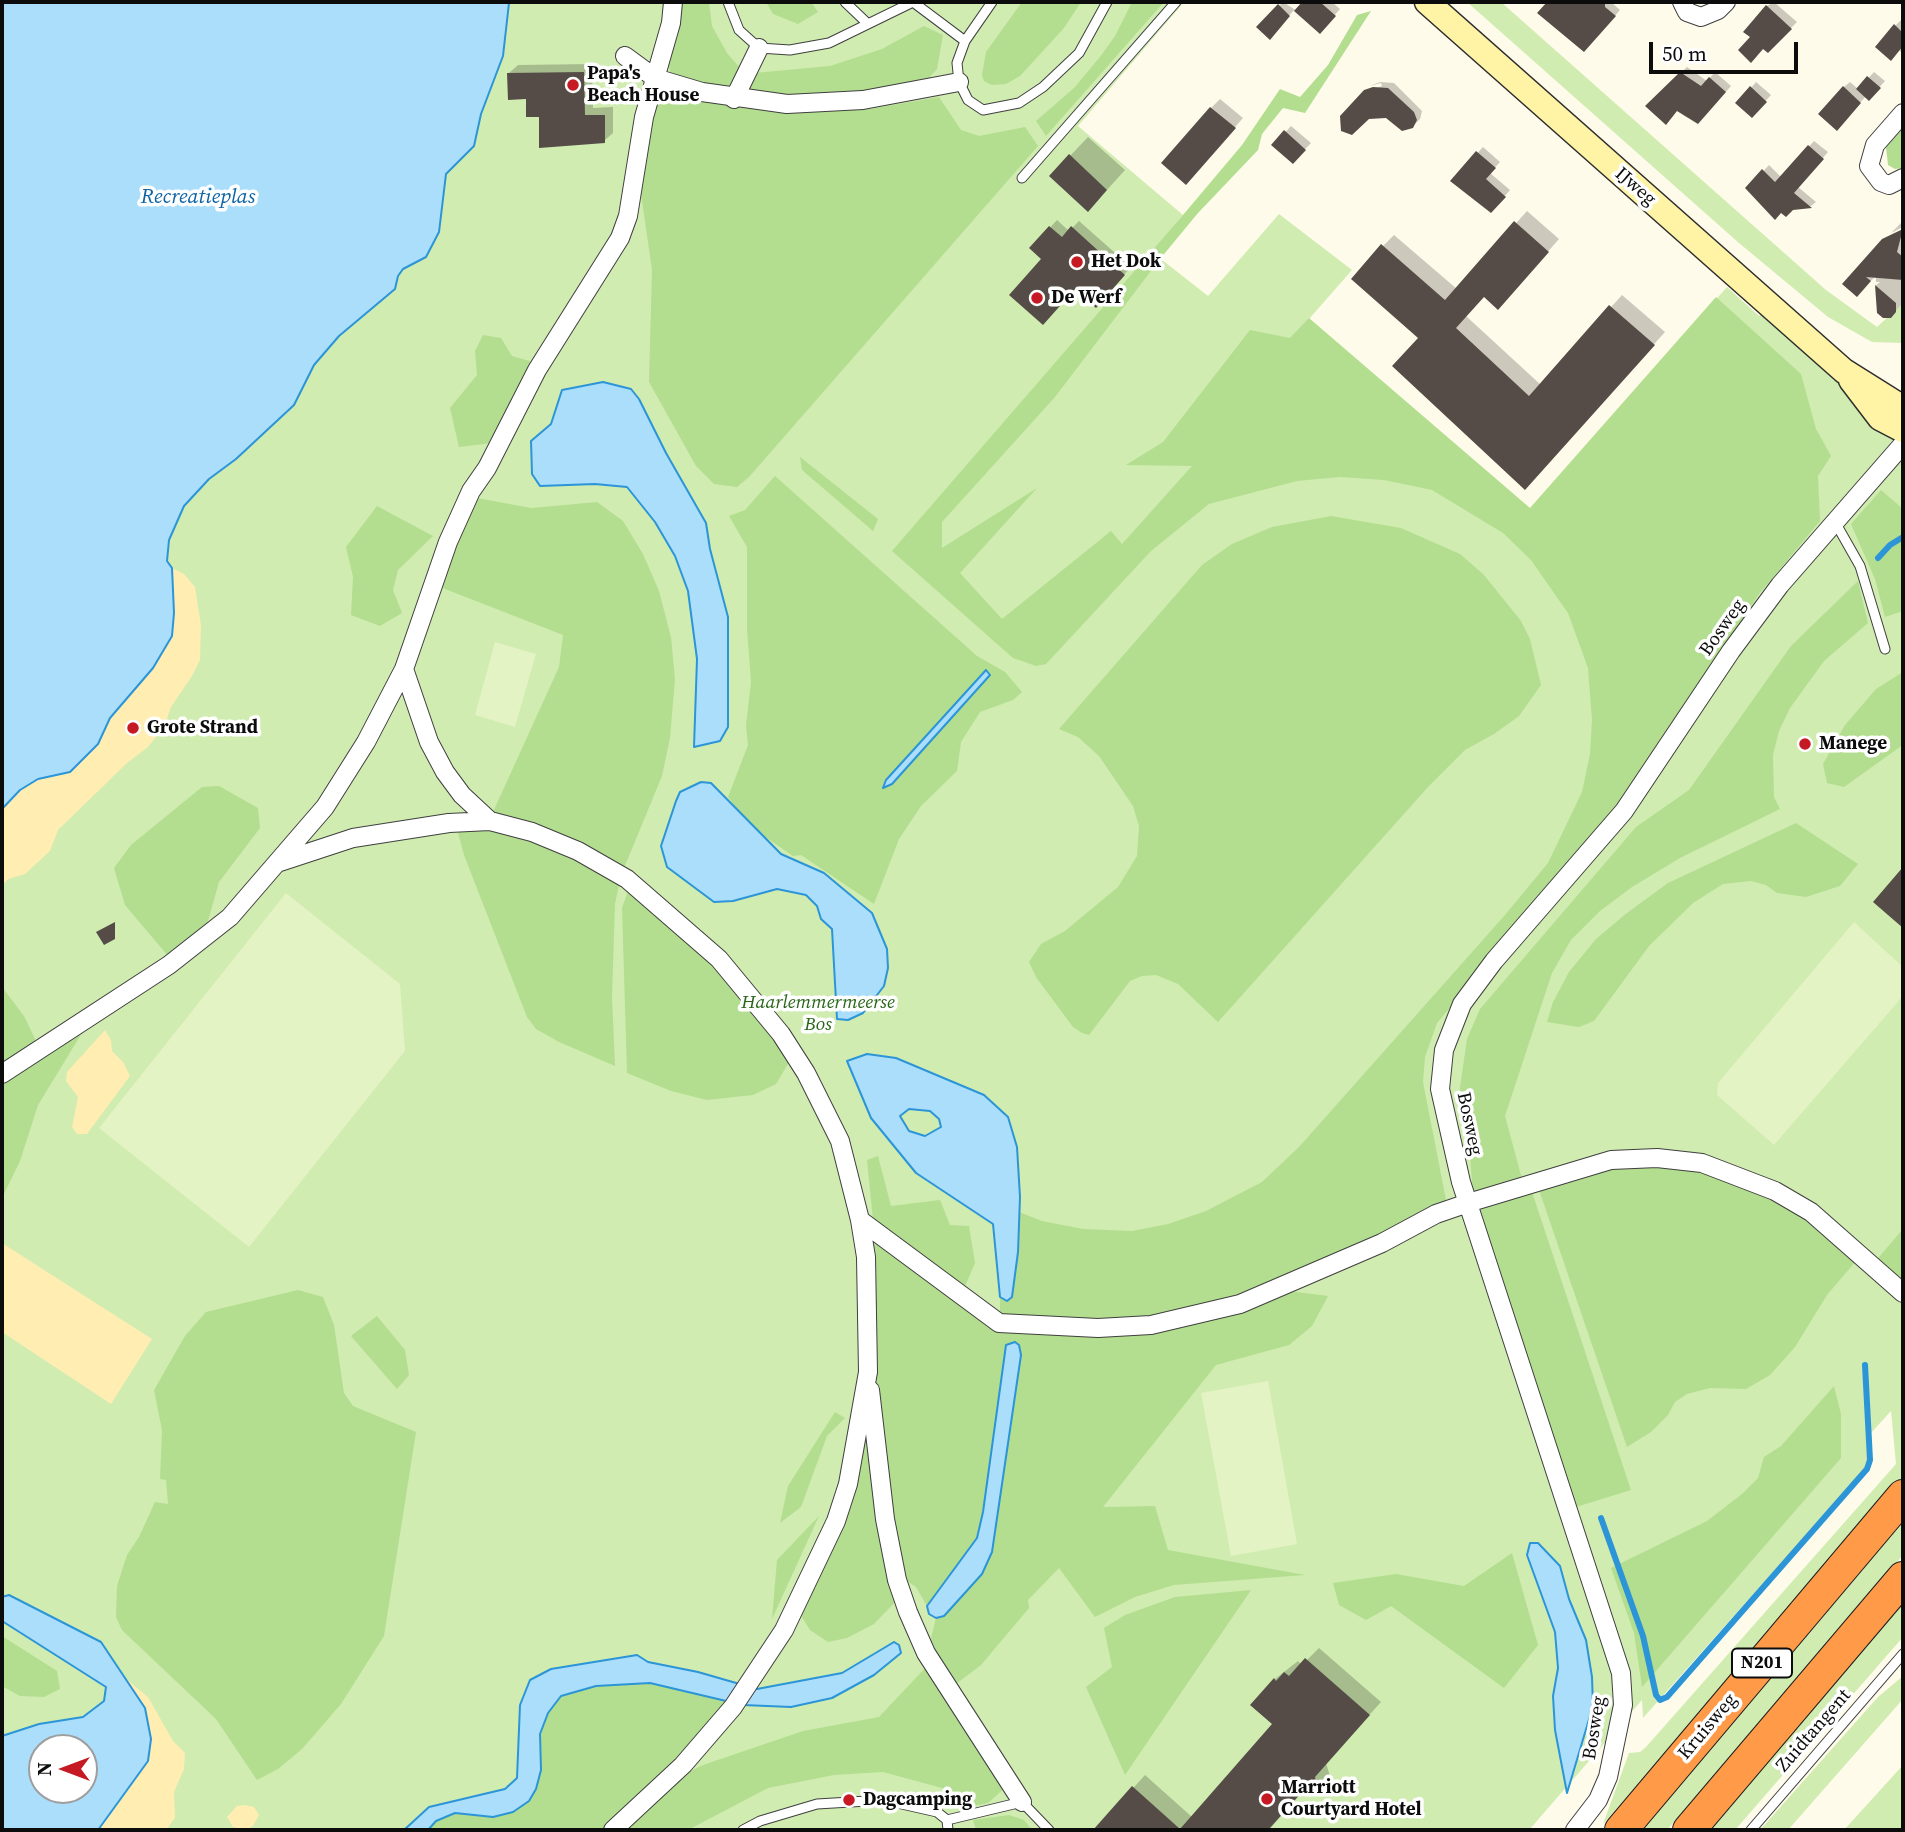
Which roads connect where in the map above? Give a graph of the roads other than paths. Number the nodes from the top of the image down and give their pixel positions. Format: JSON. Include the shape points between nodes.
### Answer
{"nodes":[{"id":1,"x":673,"y":2,"type":"edge"},
{"id":2,"x":728,"y":2,"type":"edge"},
{"id":3,"x":845,"y":2,"type":"edge"},
{"id":4,"x":913,"y":2,"type":"edge"},
{"id":5,"x":992,"y":2,"type":"edge"},
{"id":6,"x":1107,"y":2,"type":"edge"},
{"id":7,"x":1176,"y":2,"type":"edge"},
{"id":8,"x":1427,"y":2,"type":"edge"},
{"id":9,"x":1682,"y":2,"type":"edge"},
{"id":10,"x":1726,"y":2,"type":"edge"},
{"id":11,"x":868,"y":24,"type":"junction"},
{"id":12,"x":965,"y":41,"type":"junction"},
{"id":13,"x":759,"y":48,"type":"junction"},
{"id":14,"x":625,"y":56,"type":"dead end"},
{"id":15,"x":655,"y":78,"type":"junction"},
{"id":16,"x":959,"y":82,"type":"junction"},
{"id":17,"x":734,"y":99,"type":"junction"},
{"id":18,"x":1903,"y":113,"type":"edge"},
{"id":19,"x":1022,"y":178,"type":"dead end"},
{"id":20,"x":1903,"y":178,"type":"edge"},
{"id":21,"x":1844,"y":371,"type":"junction"},
{"id":22,"x":1903,"y":411,"type":"edge"},
{"id":23,"x":1903,"y":430,"type":"edge"},
{"id":24,"x":1903,"y":444,"type":"edge"},
{"id":25,"x":1835,"y":522,"type":"junction"},
{"id":26,"x":1885,"y":649,"type":"dead end"},
{"id":27,"x":404,"y":670,"type":"junction"},
{"id":28,"x":490,"y":821,"type":"junction"},
{"id":29,"x":280,"y":862,"type":"junction"},
{"id":30,"x":2,"y":1074,"type":"edge"},
{"id":31,"x":1468,"y":1203,"type":"junction"},
{"id":32,"x":860,"y":1220,"type":"junction"},
{"id":33,"x":1903,"y":1293,"type":"edge"},
{"id":34,"x":868,"y":1372,"type":"junction"},
{"id":35,"x":1903,"y":1496,"type":"edge"},
{"id":36,"x":1903,"y":1578,"type":"edge"},
{"id":37,"x":1903,"y":1654,"type":"edge"},
{"id":38,"x":1022,"y":1802,"type":"junction"},
{"id":39,"x":947,"y":1820,"type":"junction"},
{"id":40,"x":613,"y":1830,"type":"edge"},
{"id":41,"x":743,"y":1830,"type":"edge"},
{"id":42,"x":947,"y":1830,"type":"edge"},
{"id":43,"x":1049,"y":1830,"type":"edge"},
{"id":44,"x":1575,"y":1830,"type":"edge"},
{"id":45,"x":1621,"y":1830,"type":"edge"},
{"id":46,"x":1689,"y":1830,"type":"edge"},
{"id":47,"x":1751,"y":1830,"type":"edge"}],
"edges":[{"from":1,"to":15,"type":"street"},
{"from":2,"to":13,"type":"lane","via":[[739,30]]},
{"from":3,"to":11,"type":"lane"},
{"from":4,"to":11,"type":"lane"},
{"from":4,"to":12,"type":"lane"},
{"from":5,"to":12,"type":"lane"},
{"from":6,"to":16,"type":"lane","via":[[1079,52],[1019,103],[983,110],[968,100]]},
{"from":7,"to":19,"type":"lane"},
{"from":8,"to":21,"type":"street","name":"IJweg"},
{"from":9,"to":10,"type":"street","via":[[1687,12],[1701,17]]},
{"from":11,"to":13,"type":"lane","via":[[829,43],[790,50]]},
{"from":12,"to":16,"type":"lane","via":[[957,63]]},
{"from":13,"to":17,"type":"street"},
{"from":14,"to":15,"type":"street"},
{"from":15,"to":17,"type":"street"},
{"from":15,"to":27,"type":"street","via":[[620,238],[537,370],[461,512]]},
{"from":16,"to":17,"type":"street","via":[[863,100],[787,104]]},
{"from":18,"to":20,"type":"street","via":[[1875,145],[1869,166],[1889,185]]},
{"from":21,"to":22,"type":"street","name":"IJweg"},
{"from":21,"to":23,"type":"street","name":"IJweg","via":[[1880,418]]},
{"from":24,"to":25,"type":"street","name":"Bosweg"},
{"from":25,"to":26,"type":"lane","via":[[1860,566]]},
{"from":25,"to":31,"type":"street","name":"Bosweg","via":[[1731,651],[1624,811],[1462,1004],[1444,1050],[1440,1089]]},
{"from":27,"to":28,"type":"street","via":[[429,742],[445,772]]},
{"from":27,"to":29,"type":"street","via":[[325,807]]},
{"from":28,"to":29,"type":"street","via":[[353,838]]},
{"from":28,"to":32,"type":"street","via":[[578,851],[627,879],[719,958],[781,1034],[812,1083],[840,1141]]},
{"from":29,"to":30,"type":"street","via":[[230,917],[169,965]]},
{"from":31,"to":32,"type":"street","via":[[1436,1213],[1382,1243],[1240,1304],[1151,1325],[1098,1328],[999,1323]]},
{"from":31,"to":33,"type":"street","via":[[1611,1160],[1657,1158],[1702,1163],[1775,1191],[1811,1212]]},
{"from":31,"to":44,"type":"street","name":"Bosweg","via":[[1621,1673],[1623,1705],[1608,1777],[1598,1800]]},
{"from":32,"to":34,"type":"street","via":[[866,1257]]},
{"from":34,"to":38,"type":"street","via":[[885,1519],[908,1612],[926,1653]]},
{"from":34,"to":40,"type":"street","via":[[848,1484],[836,1521],[784,1630],[733,1707],[683,1765]]},
{"from":35,"to":45,"type":"highway","name":"Kruisweg","number":"N201"},
{"from":36,"to":46,"type":"highway","number":"N201"},
{"from":37,"to":47,"type":"lane","name":"Zuidtangent"},
{"from":38,"to":39,"type":"lane"},
{"from":38,"to":43,"type":"lane"},
{"from":39,"to":41,"type":"lane","via":[[937,1812],[884,1800],[817,1804]]},
{"from":39,"to":42,"type":"lane"}]}
